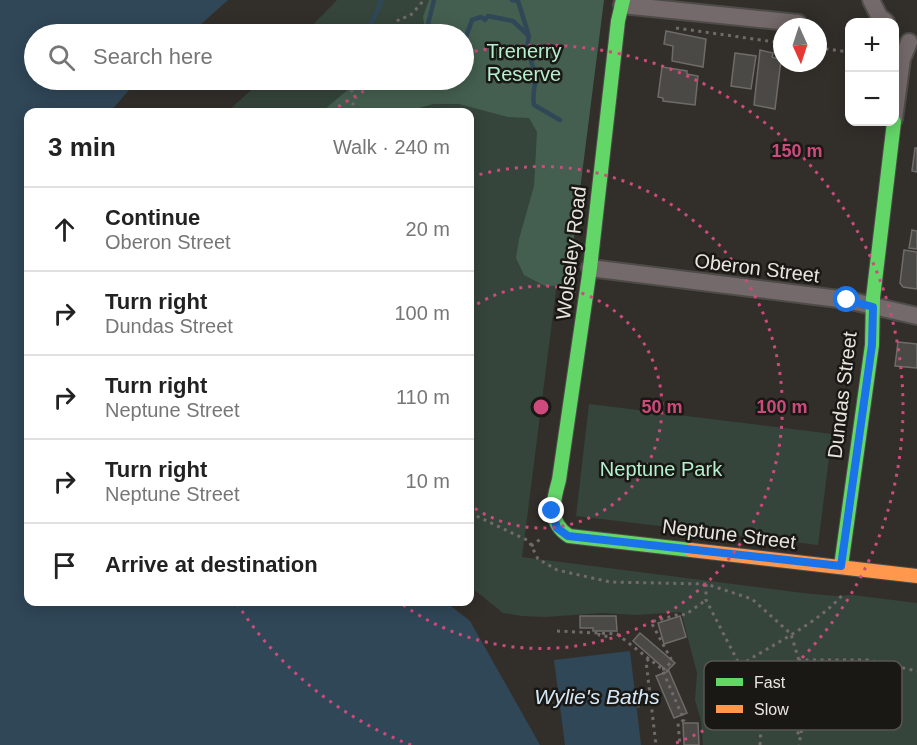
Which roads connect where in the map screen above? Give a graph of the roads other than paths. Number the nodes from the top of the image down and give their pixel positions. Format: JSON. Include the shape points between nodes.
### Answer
{"nodes":[{"id":1,"x":872,"y":0,"type":"edge"},
{"id":2,"x":622,"y":2,"type":"edge"},
{"id":3,"x":881,"y":18,"type":"edge"},
{"id":4,"x":773,"y":21,"type":"edge"},
{"id":5,"x":899,"y":32,"type":"edge"},
{"id":6,"x":913,"y":39,"type":"edge"},
{"id":7,"x":899,"y":82,"type":"edge"},
{"id":8,"x":893,"y":126,"type":"edge"},
{"id":9,"x":590,"y":268,"type":"junction"},
{"id":10,"x":873,"y":307,"type":"junction"},
{"id":11,"x":917,"y":316,"type":"edge"},
{"id":12,"x":552,"y":511,"type":"joint"},
{"id":13,"x":841,"y":566,"type":"junction"},
{"id":14,"x":917,"y":576,"type":"edge"}],
"edges":[{"from":1,"to":3,"type":"street"},
{"from":2,"to":4,"type":"street"},
{"from":2,"to":9,"type":"street","name":"Wolseley Road"},
{"from":5,"to":6,"type":"street"},
{"from":6,"to":7,"type":"street","name":"Dundas Street","via":[[902,59]]},
{"from":8,"to":10,"type":"street","name":"Dundas Street"},
{"from":9,"to":10,"type":"street","name":"Oberon Street","via":[[847,300]]},
{"from":9,"to":12,"type":"street","name":"Wolseley Road"},
{"from":10,"to":11,"type":"street","name":"Oberon Street"},
{"from":10,"to":13,"type":"street","name":"Dundas Street","via":[[872,345]]},
{"from":12,"to":13,"type":"street","name":"Neptune Street","via":[[557,528],[568,536]]},
{"from":13,"to":14,"type":"street","name":"Neptune Street"}]}
